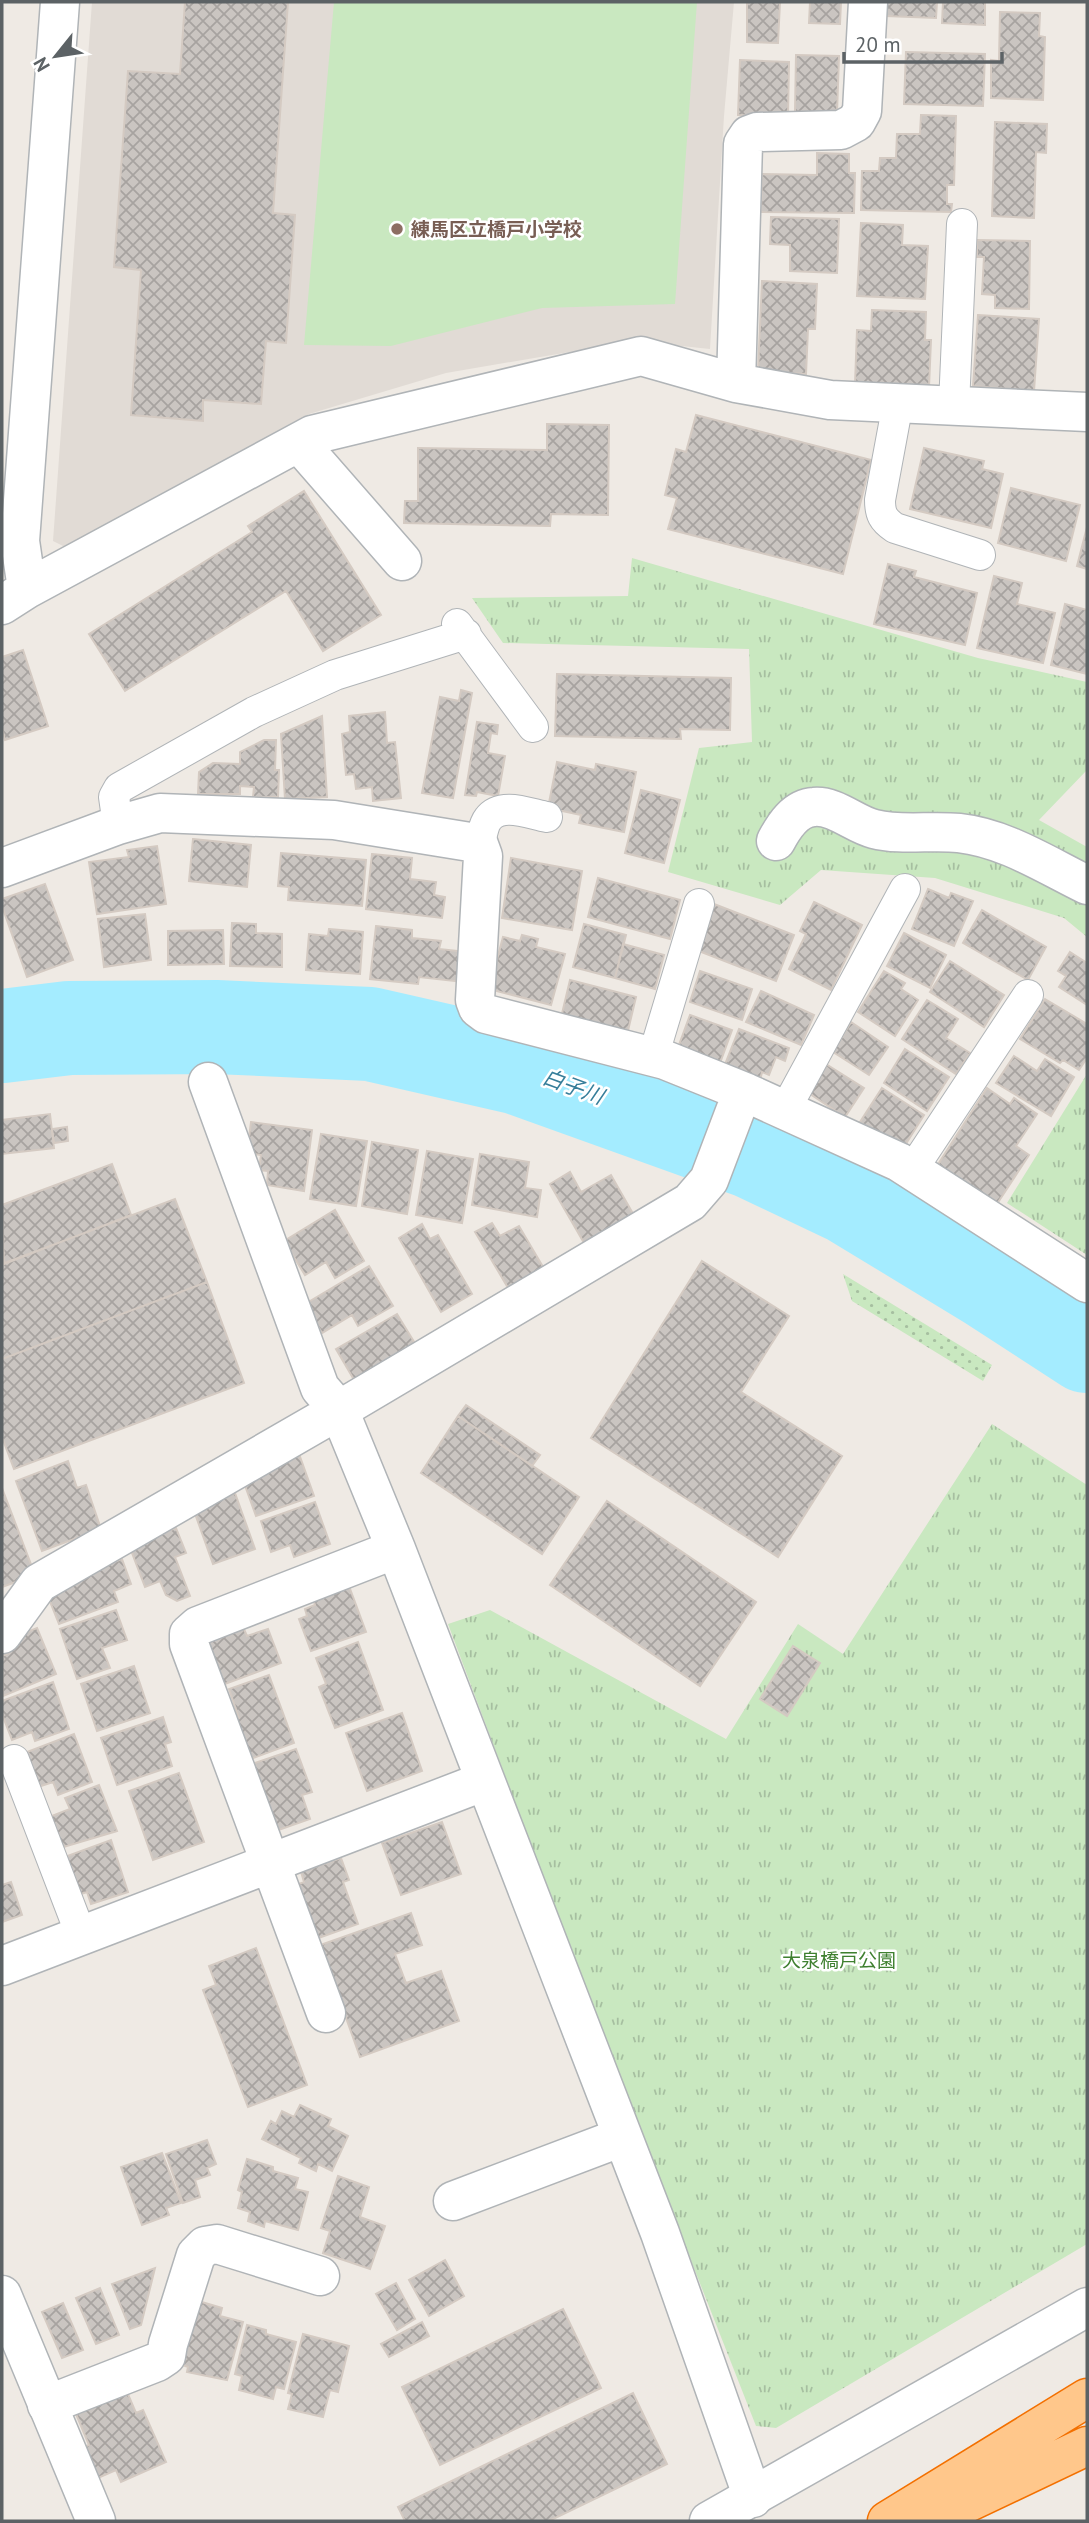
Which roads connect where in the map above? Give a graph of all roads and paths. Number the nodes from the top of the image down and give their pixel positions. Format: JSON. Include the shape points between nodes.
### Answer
{"nodes":[{"id":1,"x":60,"y":2,"type":"edge"},
{"id":2,"x":868,"y":2,"type":"edge"},
{"id":3,"x":962,"y":224,"type":"dead end"},
{"id":4,"x":736,"y":383,"type":"junction"},
{"id":5,"x":898,"y":403,"type":"junction"},
{"id":6,"x":954,"y":405,"type":"junction"},
{"id":7,"x":1087,"y":412,"type":"edge"},
{"id":8,"x":299,"y":443,"type":"junction"},
{"id":9,"x":980,"y":555,"type":"dead end"},
{"id":10,"x":402,"y":561,"type":"dead end"},
{"id":11,"x":14,"y":597,"type":"edge"},
{"id":12,"x":533,"y":727,"type":"dead end"},
{"id":13,"x":547,"y":817,"type":"dead end"},
{"id":14,"x":118,"y":825,"type":"junction"},
{"id":15,"x":776,"y":841,"type":"dead end"},
{"id":16,"x":479,"y":845,"type":"junction"},
{"id":17,"x":2,"y":868,"type":"edge"},
{"id":18,"x":1087,"y":885,"type":"edge"},
{"id":19,"x":905,"y":889,"type":"dead end"},
{"id":20,"x":699,"y":904,"type":"dead end"},
{"id":21,"x":1028,"y":995,"type":"dead end"},
{"id":22,"x":653,"y":1057,"type":"junction"},
{"id":23,"x":208,"y":1082,"type":"dead end"},
{"id":24,"x":742,"y":1099,"type":"junction"},
{"id":25,"x":785,"y":1110,"type":"junction"},
{"id":26,"x":912,"y":1170,"type":"junction"},
{"id":27,"x":1087,"y":1283,"type":"edge"},
{"id":28,"x":339,"y":1410,"type":"junction"},
{"id":29,"x":396,"y":1549,"type":"junction"},
{"id":30,"x":2,"y":1634,"type":"edge"},
{"id":31,"x":14,"y":1760,"type":"dead end"},
{"id":32,"x":485,"y":1781,"type":"junction"},
{"id":33,"x":270,"y":1865,"type":"junction"},
{"id":34,"x":81,"y":1935,"type":"junction"},
{"id":35,"x":2,"y":1966,"type":"edge"},
{"id":36,"x":326,"y":2012,"type":"dead end"},
{"id":37,"x":622,"y":2137,"type":"junction"},
{"id":38,"x":453,"y":2201,"type":"dead end"},
{"id":39,"x":320,"y":2276,"type":"dead end"},
{"id":40,"x":2,"y":2295,"type":"edge"},
{"id":41,"x":1087,"y":2307,"type":"edge"},
{"id":42,"x":1087,"y":2398,"type":"edge"},
{"id":43,"x":47,"y":2405,"type":"junction"},
{"id":44,"x":1087,"y":2446,"type":"edge"},
{"id":45,"x":753,"y":2498,"type":"junction"},
{"id":46,"x":96,"y":2521,"type":"edge"},
{"id":47,"x":709,"y":2521,"type":"edge"},
{"id":48,"x":887,"y":2521,"type":"edge"},
{"id":49,"x":929,"y":2521,"type":"edge"}],
"edges":[{"from":1,"to":11,"type":"street"},
{"from":2,"to":4,"type":"street","via":[[862,111],[856,122],[841,130],[757,132],[743,144]]},
{"from":3,"to":6,"type":"lane"},
{"from":4,"to":5,"type":"street","via":[[830,400]]},
{"from":4,"to":8,"type":"street","via":[[641,356],[312,435]]},
{"from":5,"to":6,"type":"street"},
{"from":5,"to":9,"type":"lane","via":[[880,500],[885,522]]},
{"from":6,"to":7,"type":"street"},
{"from":8,"to":10,"type":"street"},
{"from":8,"to":11,"type":"street"},
{"from":12,"to":14,"type":"lane","via":[[462,629],[335,675],[254,712],[119,788],[114,797]]},
{"from":13,"to":16,"type":"lane","via":[[507,809],[497,812],[488,818]]},
{"from":14,"to":16,"type":"street","via":[[160,813],[334,820]]},
{"from":14,"to":17,"type":"street"},
{"from":15,"to":18,"type":"street","via":[[796,814],[814,807],[835,811],[876,830],[959,833],[1002,842]]},
{"from":16,"to":22,"type":"street","via":[[483,856],[478,1008],[486,1014]]},
{"from":19,"to":25,"type":"lane"},
{"from":20,"to":22,"type":"lane"},
{"from":21,"to":26,"type":"lane"},
{"from":22,"to":24,"type":"street"},
{"from":23,"to":28,"type":"street","via":[[320,1388]]},
{"from":24,"to":25,"type":"street"},
{"from":24,"to":28,"type":"street","via":[[709,1180],[691,1202]]},
{"from":25,"to":26,"type":"street"},
{"from":26,"to":27,"type":"street"},
{"from":28,"to":29,"type":"street"},
{"from":28,"to":30,"type":"street","via":[[38,1583]]},
{"from":29,"to":32,"type":"street"},
{"from":29,"to":33,"type":"street","via":[[198,1626],[189,1634]]},
{"from":31,"to":34,"type":"lane"},
{"from":32,"to":33,"type":"street"},
{"from":32,"to":37,"type":"street"},
{"from":33,"to":34,"type":"street"},
{"from":33,"to":36,"type":"street"},
{"from":34,"to":35,"type":"street"},
{"from":37,"to":38,"type":"street"},
{"from":37,"to":45,"type":"street"},
{"from":39,"to":43,"type":"street","via":[[217,2244],[205,2246],[196,2255],[166,2356]]},
{"from":40,"to":43,"type":"street"},
{"from":41,"to":45,"type":"street"},
{"from":42,"to":48,"type":"highway"},
{"from":43,"to":46,"type":"street"},
{"from":44,"to":49,"type":"highway"},
{"from":45,"to":47,"type":"street"}]}
